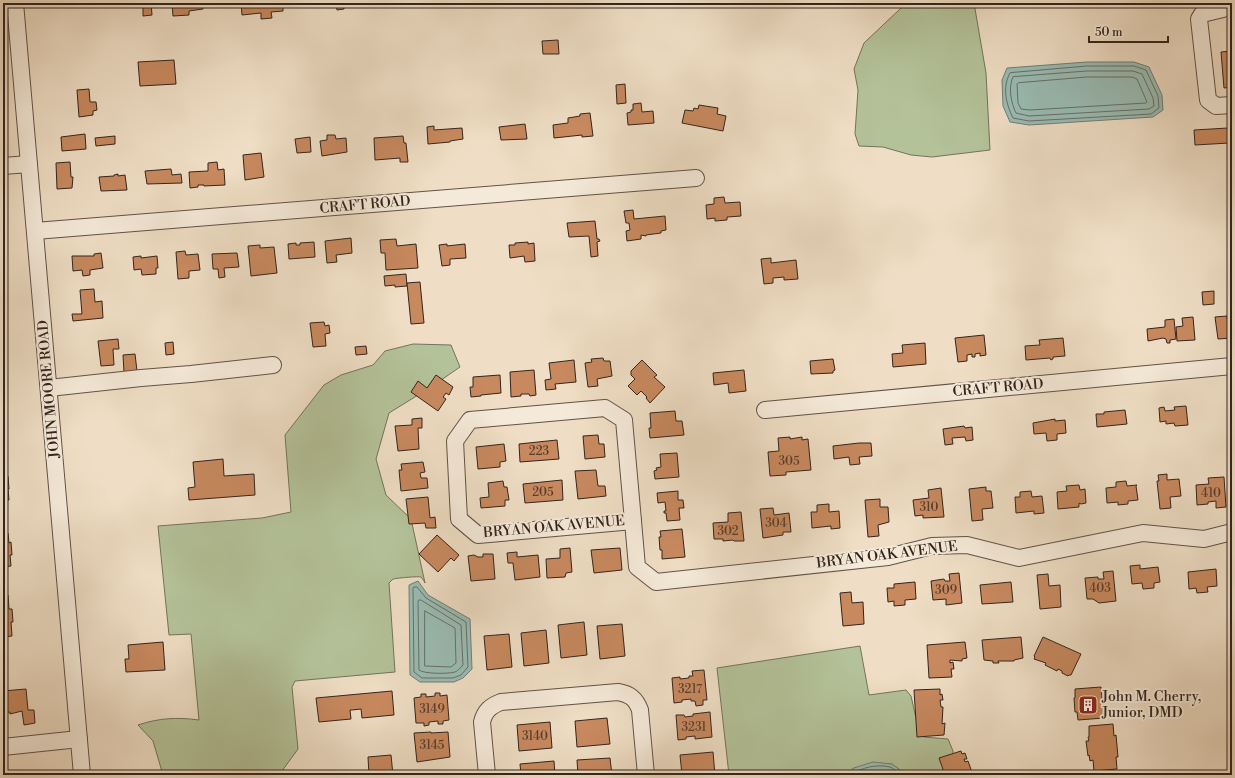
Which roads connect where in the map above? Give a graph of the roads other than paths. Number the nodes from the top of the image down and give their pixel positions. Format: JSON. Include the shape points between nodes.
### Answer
{"nodes":[{"id":1,"x":15,"y":3,"type":"edge"},
{"id":2,"x":1223,"y":9,"type":"dead end"},
{"id":3,"x":1232,"y":105,"type":"edge"},
{"id":4,"x":29,"y":164,"type":"junction"},
{"id":5,"x":3,"y":166,"type":"edge"},
{"id":6,"x":696,"y":178,"type":"dead end"},
{"id":7,"x":35,"y":231,"type":"junction"},
{"id":8,"x":273,"y":365,"type":"dead end"},
{"id":9,"x":1232,"y":366,"type":"edge"},
{"id":10,"x":49,"y":388,"type":"junction"},
{"id":11,"x":764,"y":410,"type":"dead end"},
{"id":12,"x":633,"y":521,"type":"junction"},
{"id":13,"x":1232,"y":532,"type":"edge"},
{"id":14,"x":79,"y":739,"type":"junction"},
{"id":15,"x":3,"y":747,"type":"edge"},
{"id":16,"x":82,"y":775,"type":"edge"},
{"id":17,"x":487,"y":775,"type":"edge"},
{"id":18,"x":646,"y":775,"type":"edge"}],
"edges":[{"from":1,"to":4,"type":"street","name":"JOHN MOORE ROAD"},
{"from":2,"to":3,"type":"street","via":[[1202,14],[1199,19],[1208,100],[1216,106]]},
{"from":4,"to":5,"type":"street"},
{"from":4,"to":7,"type":"street","name":"JOHN MOORE ROAD"},
{"from":6,"to":7,"type":"street","name":"CRAFT ROAD"},
{"from":7,"to":10,"type":"street","name":"JOHN MOORE ROAD"},
{"from":8,"to":10,"type":"street"},
{"from":9,"to":11,"type":"street","name":"CRAFT ROAD"},
{"from":10,"to":14,"type":"street","name":"JOHN MOORE ROAD"},
{"from":12,"to":12,"type":"street","name":"BRYAN OAK AVENUE","via":[[478,534],[459,519],[454,441],[470,420],[605,408],[624,420]]},
{"from":12,"to":13,"type":"street","name":"BRYAN OAK AVENUE","via":[[637,567],[656,582],[888,557],[932,546],[967,545],[1019,558],[1143,533],[1204,539]]},
{"from":14,"to":15,"type":"street"},
{"from":14,"to":16,"type":"street","name":"JOHN MOORE ROAD"},
{"from":17,"to":18,"type":"street","via":[[482,722],[488,709],[494,705],[501,702],[618,692],[626,693],[638,703]]}]}
